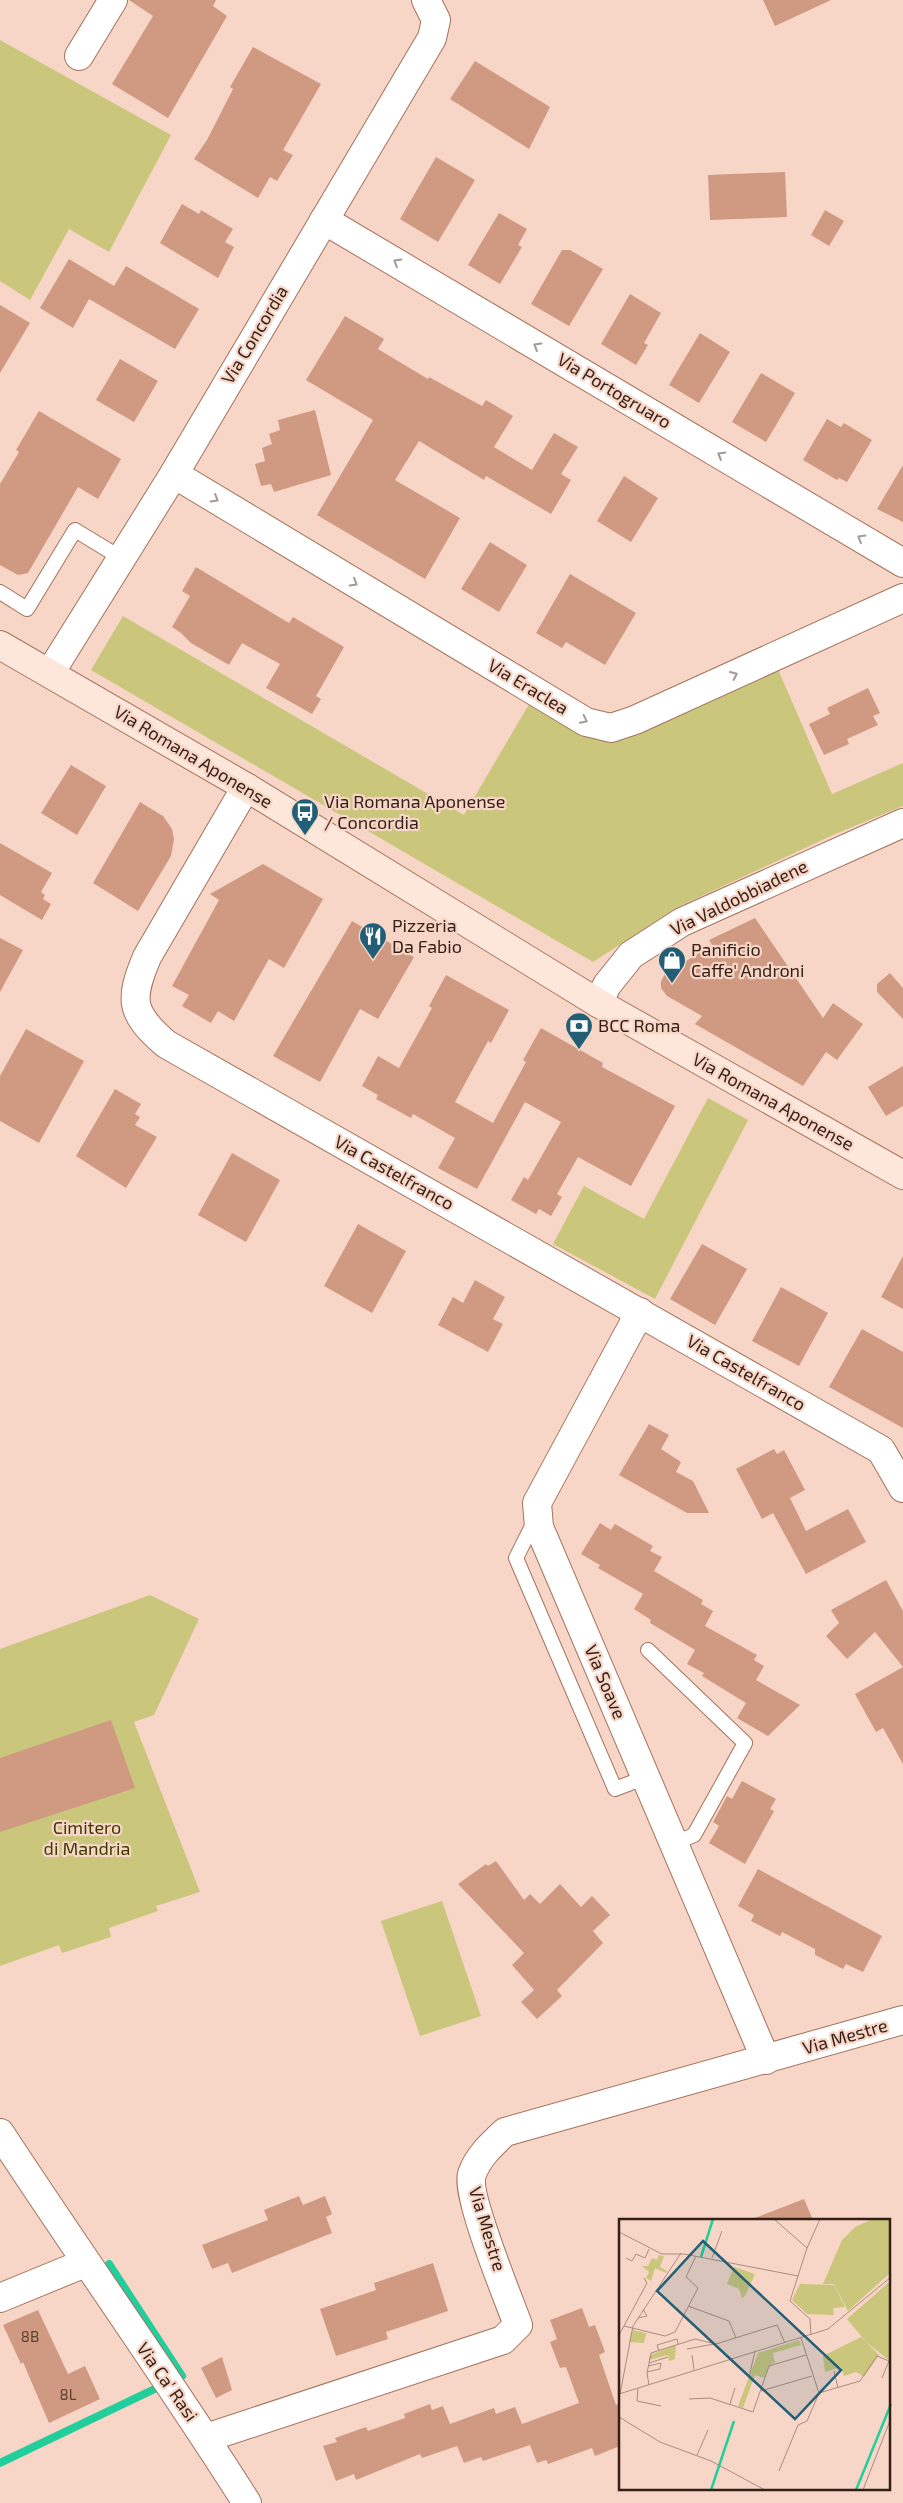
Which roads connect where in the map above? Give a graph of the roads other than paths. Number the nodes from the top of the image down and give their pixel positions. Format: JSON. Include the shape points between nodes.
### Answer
{"nodes":[{"id":1,"x":113,"y":0,"type":"edge"},
{"id":2,"x":432,"y":1,"type":"edge"},
{"id":3,"x":79,"y":56,"type":"dead end"},
{"id":4,"x":324,"y":220,"type":"junction"},
{"id":5,"x":174,"y":474,"type":"junction"},
{"id":6,"x":121,"y":558,"type":"junction"},
{"id":7,"x":903,"y":563,"type":"edge"},
{"id":8,"x":0,"y":592,"type":"edge"},
{"id":9,"x":903,"y":598,"type":"edge"},
{"id":10,"x":0,"y":645,"type":"edge"},
{"id":11,"x":50,"y":673,"type":"junction"},
{"id":12,"x":246,"y":787,"type":"junction"},
{"id":13,"x":903,"y":823,"type":"edge"},
{"id":14,"x":598,"y":1003,"type":"junction"},
{"id":15,"x":903,"y":1175,"type":"edge"},
{"id":16,"x":640,"y":1312,"type":"junction"},
{"id":17,"x":892,"y":1456,"type":"edge"},
{"id":18,"x":903,"y":1488,"type":"edge"},
{"id":19,"x":648,"y":1650,"type":"dead end"},
{"id":20,"x":673,"y":1844,"type":"junction"},
{"id":21,"x":903,"y":2020,"type":"edge"},
{"id":22,"x":766,"y":2060,"type":"junction"},
{"id":23,"x":0,"y":2133,"type":"edge"},
{"id":24,"x":85,"y":2263,"type":"junction"},
{"id":25,"x":0,"y":2298,"type":"edge"},
{"id":26,"x":206,"y":2438,"type":"junction"},
{"id":27,"x":247,"y":2503,"type":"edge"}],
"edges":[{"from":1,"to":3,"type":"street"},
{"from":2,"to":4,"type":"street","name":"Via Concordia","via":[[436,20],[432,38]]},
{"from":4,"to":5,"type":"street","name":"Via Concordia"},
{"from":7,"to":4,"type":"street","name":"Via Portogruaro","one_way":true},
{"from":5,"to":6,"type":"street","name":"Via Concordia"},
{"from":5,"to":9,"type":"street","name":"Via Eraclea","one_way":true,"via":[[586,722],[611,728]]},
{"from":6,"to":8,"type":"lane","via":[[75,530],[27,609]]},
{"from":6,"to":11,"type":"street","name":"Via Concordia"},
{"from":10,"to":11,"type":"street","name":"Via Romana Aponense"},
{"from":11,"to":12,"type":"street","name":"Via Romana Aponense"},
{"from":12,"to":14,"type":"street","name":"Via Romana Aponense"},
{"from":12,"to":16,"type":"street","name":"Via Castelfranco","via":[[146,957],[137,981],[134,1005],[146,1028],[166,1044]]},
{"from":13,"to":14,"type":"street","name":"Via Valdobbiadene","via":[[682,922],[631,955]]},
{"from":14,"to":15,"type":"street","name":"Via Romana Aponense"},
{"from":16,"to":17,"type":"street","name":"Via Castelfranco"},
{"from":16,"to":20,"type":"street","name":"Via Soave","via":[[537,1503],[539,1527]]},
{"from":17,"to":18,"type":"street","name":"Via Castelfranco"},
{"from":19,"to":20,"type":"lane","via":[[745,1743],[694,1836]]},
{"from":20,"to":22,"type":"street","name":"Via Soave"},
{"from":21,"to":22,"type":"street","name":"Via Mestre"},
{"from":22,"to":26,"type":"street","name":"Via Mestre","via":[[505,2132],[485,2151],[471,2176],[474,2198],[518,2325],[503,2340]]},
{"from":23,"to":24,"type":"street","name":"Via Ca' Rasi"},
{"from":24,"to":25,"type":"street"},
{"from":24,"to":26,"type":"street","name":"Via Ca' Rasi"},
{"from":26,"to":27,"type":"street","name":"Via Ca' Rasi"}]}
